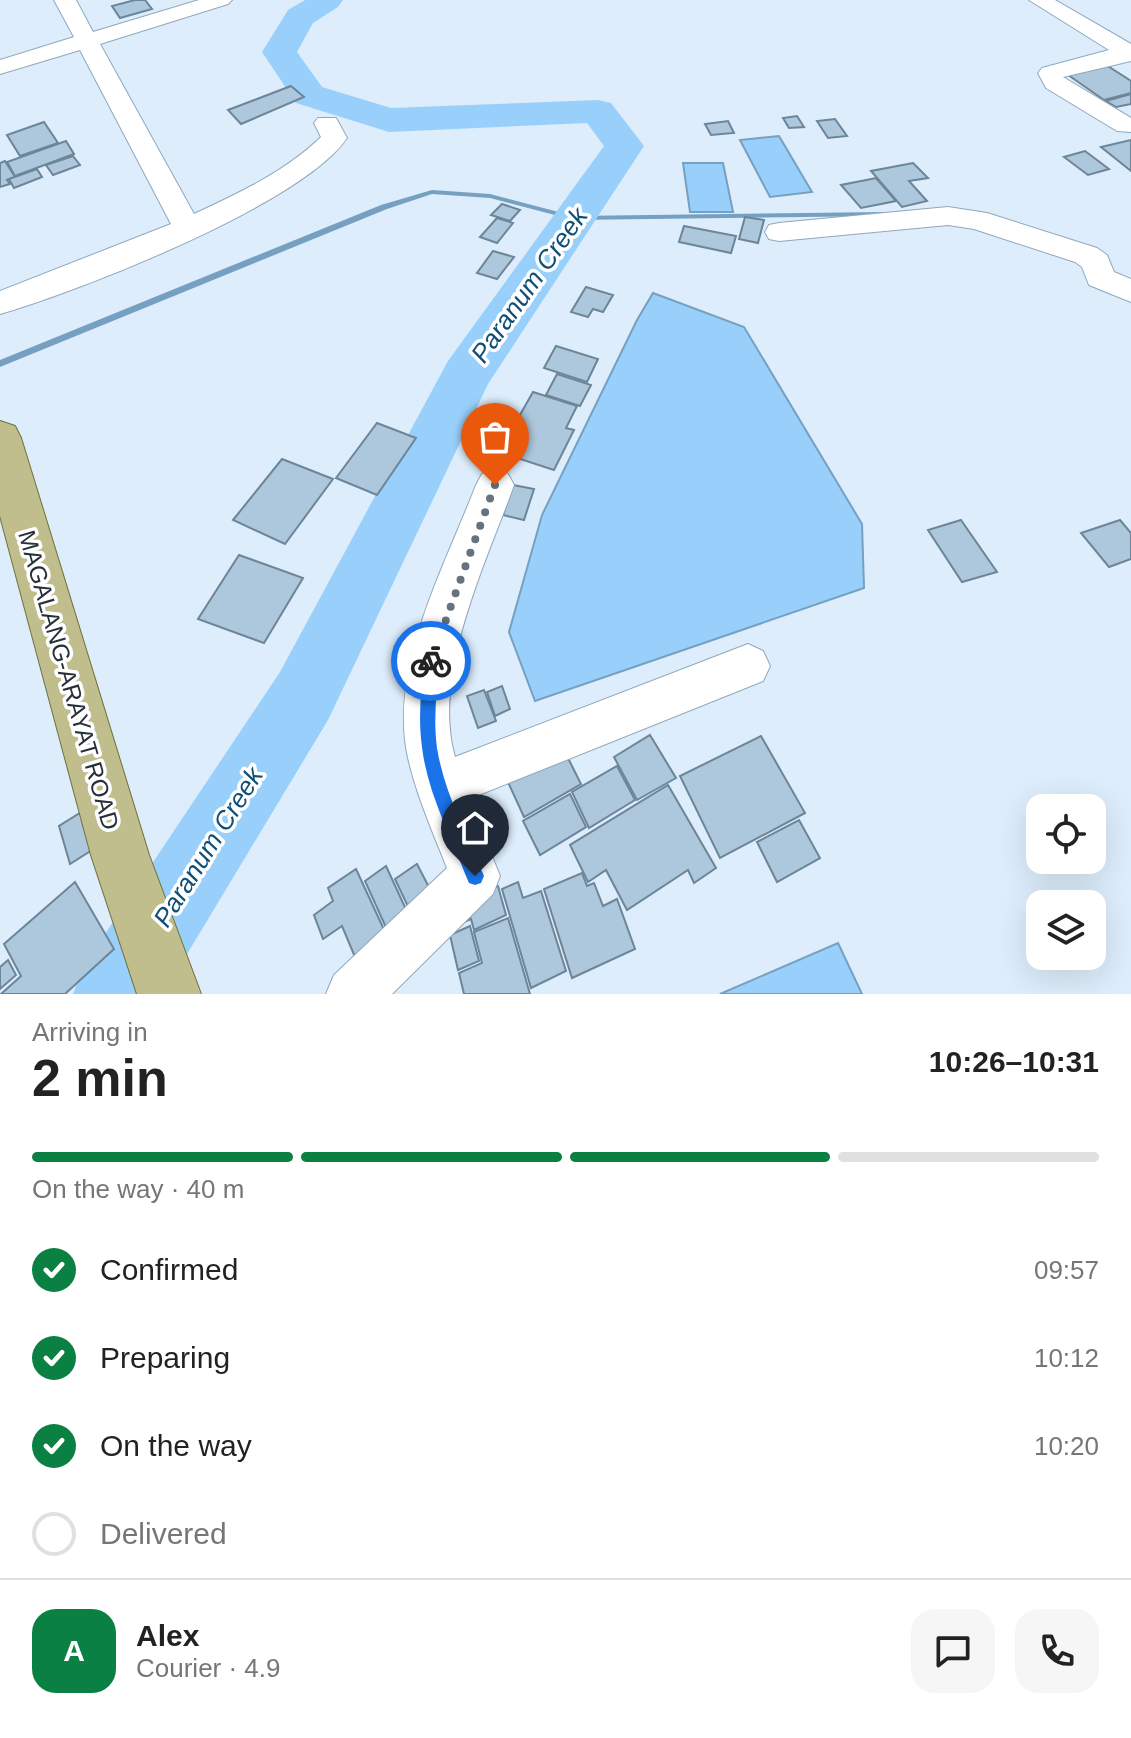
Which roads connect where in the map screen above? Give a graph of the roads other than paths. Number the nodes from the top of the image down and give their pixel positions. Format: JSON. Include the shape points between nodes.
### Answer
{"nodes":[{"id":1,"x":65,"y":0,"type":"edge"},
{"id":2,"x":221,"y":0,"type":"edge"},
{"id":3,"x":1040,"y":0,"type":"edge"},
{"id":4,"x":90,"y":41,"type":"junction"},
{"id":5,"x":1129,"y":53,"type":"edge"},
{"id":6,"x":0,"y":67,"type":"edge"},
{"id":7,"x":327,"y":123,"type":"dead end"},
{"id":8,"x":1126,"y":126,"type":"dead end"},
{"id":9,"x":188,"y":228,"type":"junction"},
{"id":10,"x":779,"y":232,"type":"dead end"},
{"id":11,"x":1131,"y":291,"type":"edge"},
{"id":12,"x":0,"y":303,"type":"edge"},
{"id":13,"x":0,"y":438,"type":"edge"},
{"id":14,"x":495,"y":485,"type":"dead end"},
{"id":15,"x":748,"y":666,"type":"dead end"},
{"id":16,"x":440,"y":787,"type":"junction"},
{"id":17,"x":169,"y":994,"type":"edge"},
{"id":18,"x":353,"y":994,"type":"edge"}],
"edges":[{"from":1,"to":4,"type":"street"},
{"from":2,"to":4,"type":"street"},
{"from":3,"to":5,"type":"street"},
{"from":4,"to":6,"type":"street"},
{"from":4,"to":9,"type":"street"},
{"from":5,"to":8,"type":"street","via":[[1050,73],[1054,83]]},
{"from":7,"to":9,"type":"street","via":[[334,138],[280,184]]},
{"from":9,"to":12,"type":"street"},
{"from":10,"to":11,"type":"street","via":[[948,216],[977,220],[1086,255],[1096,262],[1100,278]]},
{"from":13,"to":17,"type":"main road","name":"MAGALANG-ARAYAT ROAD","via":[[127,875]]},
{"from":14,"to":16,"type":"street","via":[[432,655],[427,718]]},
{"from":15,"to":16,"type":"street"},
{"from":16,"to":18,"type":"street","via":[[475,876]]}]}
